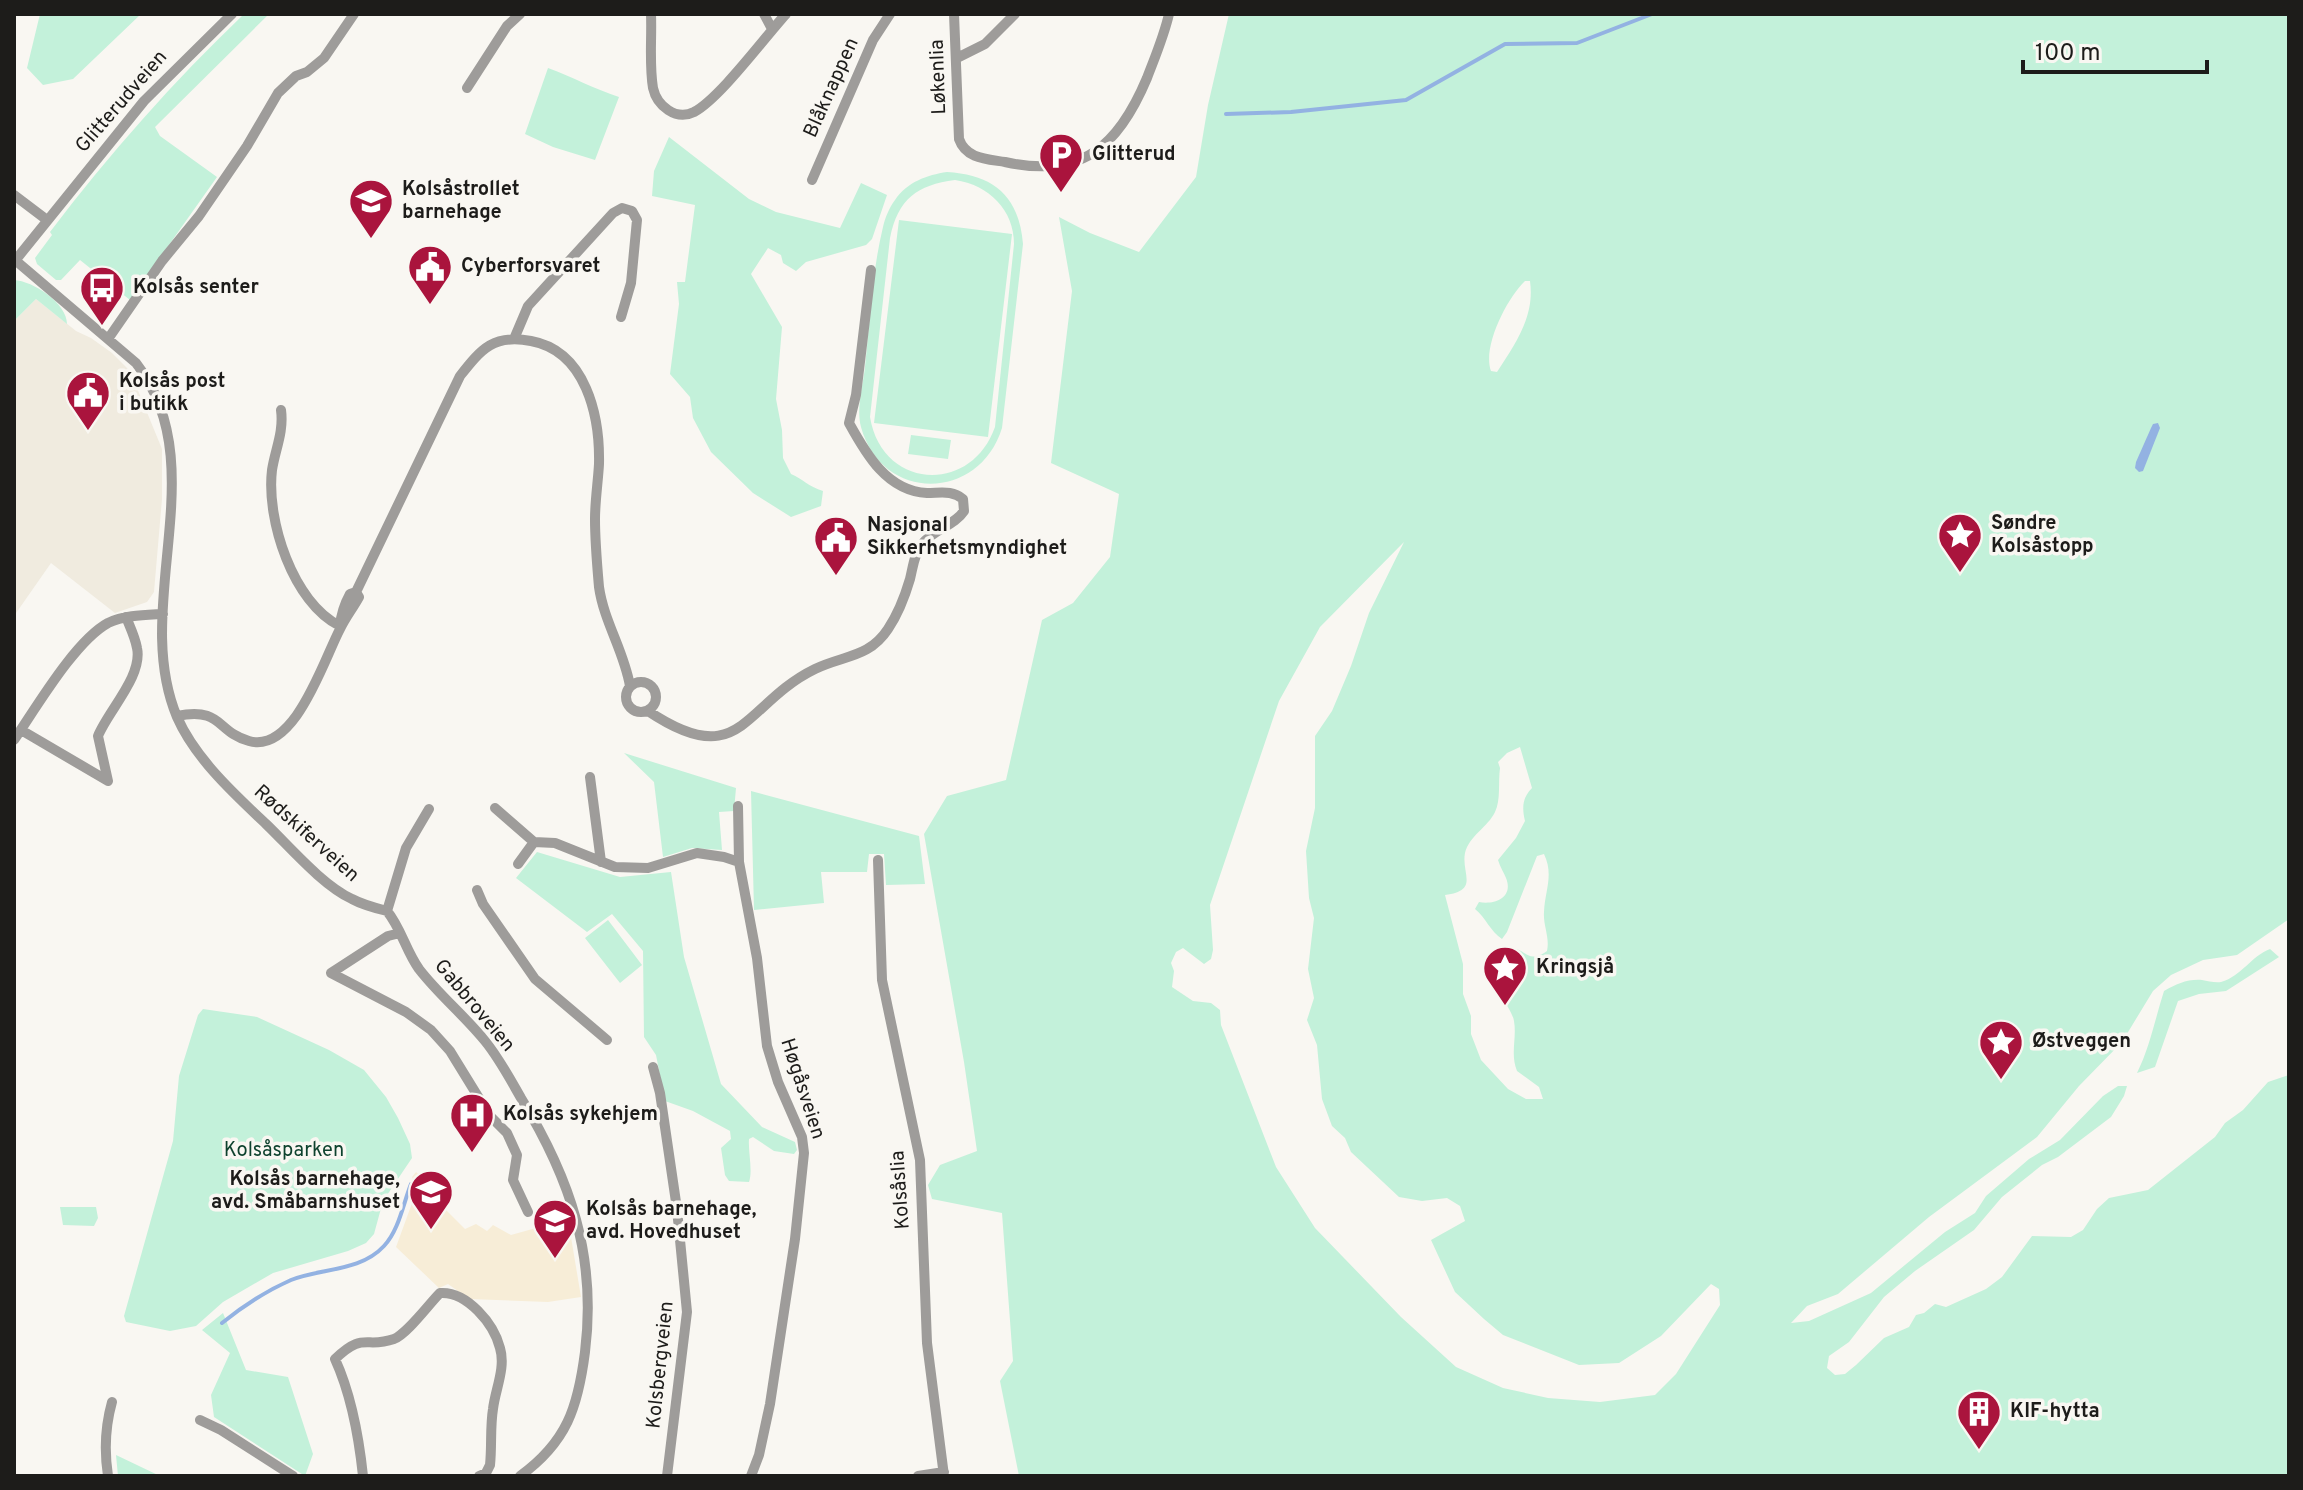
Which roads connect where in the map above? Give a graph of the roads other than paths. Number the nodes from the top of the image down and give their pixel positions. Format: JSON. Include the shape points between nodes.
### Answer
{"nodes":[{"id":1,"x":232,"y":14,"type":"edge"},
{"id":2,"x":354,"y":14,"type":"edge"},
{"id":3,"x":520,"y":14,"type":"edge"},
{"id":4,"x":651,"y":14,"type":"edge"},
{"id":5,"x":764,"y":14,"type":"edge"},
{"id":6,"x":786,"y":14,"type":"edge"},
{"id":7,"x":890,"y":14,"type":"edge"},
{"id":8,"x":954,"y":14,"type":"edge"},
{"id":9,"x":1015,"y":14,"type":"edge"},
{"id":10,"x":1169,"y":14,"type":"edge"},
{"id":11,"x":772,"y":29,"type":"junction"},
{"id":12,"x":957,"y":58,"type":"junction"},
{"id":13,"x":467,"y":88,"type":"dead end"},
{"id":14,"x":812,"y":180,"type":"dead end"},
{"id":15,"x":14,"y":195,"type":"edge"},
{"id":16,"x":47,"y":220,"type":"junction"},
{"id":17,"x":15,"y":261,"type":"edge"},
{"id":18,"x":871,"y":270,"type":"dead end"},
{"id":19,"x":621,"y":317,"type":"dead end"},
{"id":20,"x":108,"y":339,"type":"junction"},
{"id":21,"x":514,"y":339,"type":"junction"},
{"id":22,"x":281,"y":410,"type":"dead end"},
{"id":23,"x":163,"y":614,"type":"junction"},
{"id":24,"x":126,"y":617,"type":"junction"},
{"id":25,"x":340,"y":626,"type":"junction"},
{"id":26,"x":634,"y":684,"type":"junction"},
{"id":27,"x":651,"y":708,"type":"junction"},
{"id":28,"x":177,"y":716,"type":"junction"},
{"id":29,"x":21,"y":730,"type":"junction"},
{"id":30,"x":14,"y":740,"type":"edge"},
{"id":31,"x":590,"y":777,"type":"dead end"},
{"id":32,"x":738,"y":806,"type":"dead end"},
{"id":33,"x":495,"y":808,"type":"dead end"},
{"id":34,"x":429,"y":809,"type":"dead end"},
{"id":35,"x":534,"y":842,"type":"junction"},
{"id":36,"x":878,"y":860,"type":"dead end"},
{"id":37,"x":601,"y":862,"type":"junction"},
{"id":38,"x":739,"y":862,"type":"junction"},
{"id":39,"x":518,"y":864,"type":"dead end"},
{"id":40,"x":477,"y":890,"type":"dead end"},
{"id":41,"x":387,"y":911,"type":"junction"},
{"id":42,"x":400,"y":933,"type":"junction"},
{"id":43,"x":607,"y":1040,"type":"dead end"},
{"id":44,"x":653,"y":1067,"type":"dead end"},
{"id":45,"x":528,"y":1212,"type":"dead end"},
{"id":46,"x":112,"y":1402,"type":"dead end"},
{"id":47,"x":200,"y":1420,"type":"dead end"},
{"id":48,"x":944,"y":1474,"type":"edge"},
{"id":49,"x":108,"y":1476,"type":"edge"},
{"id":50,"x":293,"y":1476,"type":"edge"},
{"id":51,"x":363,"y":1476,"type":"edge"},
{"id":52,"x":479,"y":1476,"type":"edge"},
{"id":53,"x":520,"y":1476,"type":"edge"},
{"id":54,"x":667,"y":1476,"type":"edge"},
{"id":55,"x":751,"y":1476,"type":"edge"},
{"id":56,"x":918,"y":1476,"type":"edge"}],
"edges":[{"from":1,"to":16,"type":"street","name":"Glitterudveien","via":[[158,84]]},
{"from":2,"to":20,"type":"street","via":[[324,58],[278,93],[226,177]]},
{"from":3,"to":13,"type":"street"},
{"from":4,"to":11,"type":"street","via":[[653,88],[666,110],[678,116],[691,114],[712,98]]},
{"from":5,"to":11,"type":"street"},
{"from":6,"to":11,"type":"street"},
{"from":7,"to":14,"type":"street","name":"Blåknappen","via":[[873,40]]},
{"from":8,"to":12,"type":"street","name":"Løkenlia"},
{"from":9,"to":12,"type":"street","via":[[985,44]]},
{"from":10,"to":12,"type":"street","name":"Løkenlia","via":[[1140,95],[1113,138],[1099,152],[1067,165],[1031,168],[971,155],[962,148]]},
{"from":15,"to":16,"type":"street"},
{"from":16,"to":17,"type":"street","name":"Glitterudveien"},
{"from":17,"to":20,"type":"street","name":"Rødskiferveien"},
{"from":18,"to":27,"type":"street","via":[[849,423],[888,477],[923,493],[953,493],[963,499],[964,511],[920,547],[901,606],[870,650],[815,669],[748,723],[720,736],[676,729]]},
{"from":19,"to":21,"type":"street","via":[[631,283],[637,220],[622,208],[528,306]]},
{"from":20,"to":23,"type":"street","name":"Rødskiferveien","via":[[150,381],[171,443]]},
{"from":21,"to":25,"type":"street","via":[[487,346],[460,376],[356,592],[359,597]]},
{"from":21,"to":26,"type":"street","via":[[556,350],[587,387],[599,462],[595,518],[602,603]]},
{"from":22,"to":25,"type":"street","via":[[271,486],[277,530],[294,575],[326,618]]},
{"from":23,"to":24,"type":"street"},
{"from":23,"to":28,"type":"street","name":"Rødskiferveien","via":[[162,663]]},
{"from":24,"to":29,"type":"street","via":[[97,630]]},
{"from":24,"to":29,"type":"street","via":[[137,659],[98,736],[108,781]]},
{"from":25,"to":28,"type":"street","via":[[303,705],[269,740],[245,741],[207,715]]},
{"from":26,"to":27,"type":"street","via":[[653,687]]},
{"from":26,"to":27,"type":"street","via":[[626,699],[630,708]]},
{"from":28,"to":41,"type":"street","name":"Rødskiferveien","via":[[224,782],[325,879],[353,900]]},
{"from":29,"to":30,"type":"street"},
{"from":31,"to":37,"type":"street"},
{"from":32,"to":38,"type":"street","name":"Høgåsveien"},
{"from":33,"to":35,"type":"street"},
{"from":34,"to":41,"type":"street","via":[[406,848]]},
{"from":35,"to":37,"type":"street","via":[[555,843]]},
{"from":35,"to":39,"type":"street"},
{"from":36,"to":48,"type":"street","name":"Kolsåslia","via":[[882,980],[920,1160],[927,1343]]},
{"from":37,"to":38,"type":"street","via":[[648,868],[697,853]]},
{"from":38,"to":55,"type":"street","name":"Høgåsveien","via":[[767,1046],[804,1153],[767,1423]]},
{"from":40,"to":43,"type":"street","via":[[535,979]]},
{"from":41,"to":42,"type":"street","name":"Gabbroveien"},
{"from":42,"to":45,"type":"street","via":[[331,973],[406,1012],[450,1051],[490,1116],[507,1133],[517,1155],[513,1180]]},
{"from":42,"to":53,"type":"street","name":"Gabbroveien","via":[[407,953],[486,1042],[526,1105],[564,1181],[583,1238],[589,1322],[573,1412],[557,1443]]},
{"from":44,"to":54,"type":"street","name":"Kolsbergveien","via":[[677,1209],[687,1312]]},
{"from":46,"to":49,"type":"street","via":[[105,1443]]},
{"from":47,"to":50,"type":"street"},
{"from":48,"to":56,"type":"street","name":"Kolsåslia"},
{"from":51,"to":52,"type":"street","via":[[335,1359],[356,1342],[399,1336],[440,1293],[447,1293],[477,1311],[500,1348],[490,1465]]}]}
